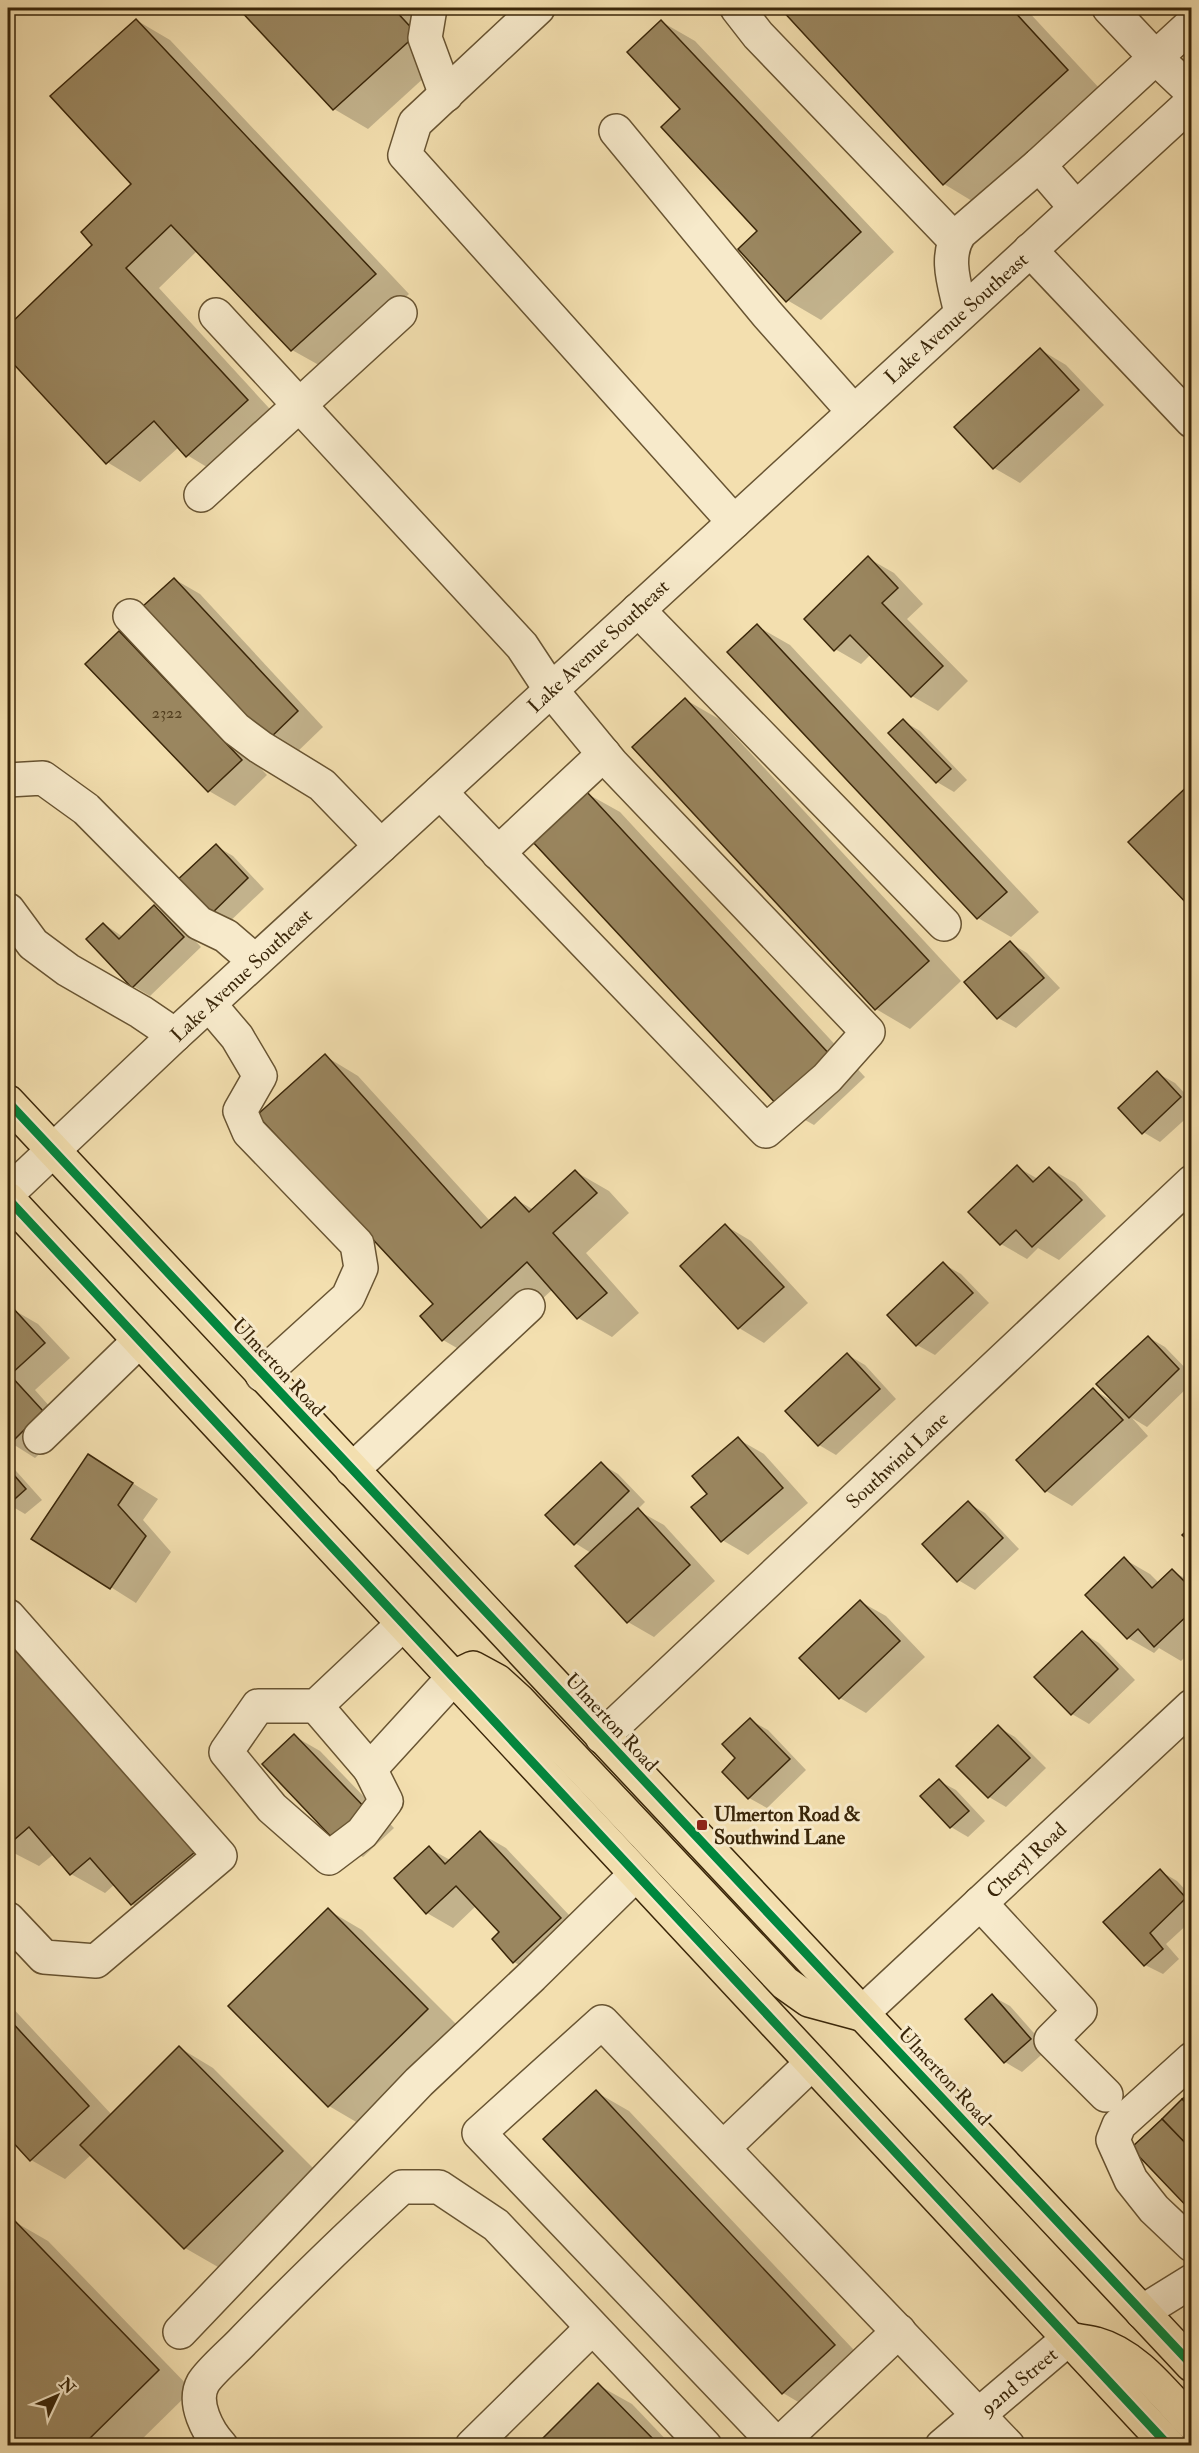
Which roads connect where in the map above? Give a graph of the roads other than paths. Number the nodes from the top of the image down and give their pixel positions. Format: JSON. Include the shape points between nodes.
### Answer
{"nodes":[{"id":1,"x":430,"y":8,"type":"edge"},
{"id":2,"x":538,"y":8,"type":"edge"},
{"id":3,"x":737,"y":8,"type":"edge"},
{"id":4,"x":1109,"y":8,"type":"edge"},
{"id":5,"x":1191,"y":24,"type":"edge"},
{"id":6,"x":1156,"y":58,"type":"junction"},
{"id":7,"x":1191,"y":92,"type":"edge"},
{"id":8,"x":446,"y":95,"type":"junction"},
{"id":9,"x":1191,"y":102,"type":"edge"},
{"id":10,"x":616,"y":131,"type":"dead end"},
{"id":11,"x":1039,"y":165,"type":"junction"},
{"id":12,"x":1076,"y":207,"type":"junction"},
{"id":13,"x":955,"y":240,"type":"junction"},
{"id":14,"x":1030,"y":250,"type":"junction"},
{"id":15,"x":400,"y":313,"type":"dead end"},
{"id":16,"x":961,"y":313,"type":"junction"},
{"id":17,"x":216,"y":315,"type":"dead end"},
{"id":18,"x":298,"y":405,"type":"junction"},
{"id":19,"x":854,"y":412,"type":"junction"},
{"id":20,"x":1191,"y":421,"type":"edge"},
{"id":21,"x":201,"y":495,"type":"dead end"},
{"id":22,"x":734,"y":522,"type":"junction"},
{"id":23,"x":638,"y":610,"type":"junction"},
{"id":24,"x":130,"y":616,"type":"dead end"},
{"id":25,"x":551,"y":690,"type":"junction"},
{"id":26,"x":604,"y":754,"type":"junction"},
{"id":27,"x":8,"y":780,"type":"edge"},
{"id":28,"x":440,"y":792,"type":"junction"},
{"id":29,"x":381,"y":846,"type":"junction"},
{"id":30,"x":498,"y":853,"type":"junction"},
{"id":31,"x":8,"y":910,"type":"edge"},
{"id":32,"x":944,"y":924,"type":"dead end"},
{"id":33,"x":255,"y":961,"type":"junction"},
{"id":34,"x":209,"y":1004,"type":"junction"},
{"id":35,"x":175,"y":1035,"type":"junction"},
{"id":36,"x":8,"y":1102,"type":"edge"},
{"id":37,"x":54,"y":1151,"type":"junction"},
{"id":38,"x":1191,"y":1182,"type":"edge"},
{"id":39,"x":8,"y":1193,"type":"edge"},
{"id":40,"x":8,"y":1199,"type":"edge"},
{"id":41,"x":528,"y":1306,"type":"dead end"},
{"id":42,"x":140,"y":1341,"type":"junction"},
{"id":43,"x":262,"y":1375,"type":"junction"},
{"id":44,"x":40,"y":1437,"type":"dead end"},
{"id":45,"x":352,"y":1470,"type":"junction"},
{"id":46,"x":8,"y":1616,"type":"edge"},
{"id":47,"x":403,"y":1624,"type":"junction"},
{"id":48,"x":454,"y":1677,"type":"junction"},
{"id":49,"x":316,"y":1706,"type":"junction"},
{"id":50,"x":1191,"y":1706,"type":"edge"},
{"id":51,"x":602,"y":1737,"type":"junction"},
{"id":52,"x":370,"y":1770,"type":"junction"},
{"id":53,"x":636,"y":1874,"type":"junction"},
{"id":54,"x":980,"y":1903,"type":"junction"},
{"id":55,"x":8,"y":1919,"type":"edge"},
{"id":56,"x":861,"y":2014,"type":"junction"},
{"id":57,"x":1191,"y":2059,"type":"edge"},
{"id":58,"x":812,"y":2063,"type":"junction"},
{"id":59,"x":1106,"y":2095,"type":"dead end"},
{"id":60,"x":723,"y":2148,"type":"junction"},
{"id":61,"x":1191,"y":2245,"type":"edge"},
{"id":62,"x":1191,"y":2281,"type":"edge"},
{"id":63,"x":1142,"y":2312,"type":"junction"},
{"id":64,"x":592,"y":2328,"type":"junction"},
{"id":65,"x":899,"y":2331,"type":"junction"},
{"id":66,"x":180,"y":2332,"type":"dead end"},
{"id":67,"x":1068,"y":2339,"type":"junction"},
{"id":68,"x":1191,"y":2365,"type":"edge"},
{"id":69,"x":979,"y":2415,"type":"junction"},
{"id":70,"x":1191,"y":2423,"type":"edge"},
{"id":71,"x":221,"y":2445,"type":"edge"},
{"id":72,"x":472,"y":2445,"type":"edge"},
{"id":73,"x":705,"y":2445,"type":"edge"},
{"id":74,"x":778,"y":2445,"type":"edge"},
{"id":75,"x":942,"y":2445,"type":"edge"},
{"id":76,"x":1008,"y":2445,"type":"edge"},
{"id":77,"x":1168,"y":2445,"type":"edge"}],
"edges":[{"from":1,"to":8,"type":"street","via":[[425,38]]},
{"from":2,"to":8,"type":"street"},
{"from":3,"to":13,"type":"street","via":[[758,35]]},
{"from":4,"to":6,"type":"street"},
{"from":5,"to":6,"type":"street"},
{"from":6,"to":7,"type":"street"},
{"from":6,"to":11,"type":"street"},
{"from":8,"to":22,"type":"street","via":[[415,123],[405,155]]},
{"from":9,"to":12,"type":"street","name":"Lake Avenue Southeast"},
{"from":10,"to":19,"type":"street"},
{"from":11,"to":12,"type":"street"},
{"from":11,"to":13,"type":"street"},
{"from":12,"to":14,"type":"street","name":"Lake Avenue Southeast"},
{"from":13,"to":16,"type":"street","via":[[950,263]]},
{"from":14,"to":16,"type":"street","name":"Lake Avenue Southeast"},
{"from":14,"to":20,"type":"street"},
{"from":15,"to":18,"type":"street"},
{"from":16,"to":19,"type":"street","name":"Lake Avenue Southeast"},
{"from":17,"to":18,"type":"street"},
{"from":18,"to":21,"type":"street"},
{"from":18,"to":25,"type":"street","via":[[522,646]]},
{"from":19,"to":22,"type":"street","name":"Lake Avenue Southeast"},
{"from":22,"to":23,"type":"street","name":"Lake Avenue Southeast"},
{"from":23,"to":25,"type":"street","name":"Lake Avenue Southeast"},
{"from":23,"to":32,"type":"street"},
{"from":24,"to":29,"type":"street","via":[[236,729],[322,785]]},
{"from":25,"to":26,"type":"street"},
{"from":25,"to":28,"type":"street","name":"Lake Avenue Southeast"},
{"from":26,"to":30,"type":"street"},
{"from":26,"to":30,"type":"street","via":[[868,1032],[827,1078],[766,1131]]},
{"from":27,"to":33,"type":"street","via":[[43,778],[86,809],[199,922],[226,936]]},
{"from":28,"to":29,"type":"street","name":"Lake Avenue Southeast"},
{"from":28,"to":30,"type":"street"},
{"from":29,"to":33,"type":"street","name":"Lake Avenue Southeast"},
{"from":31,"to":35,"type":"street","via":[[33,944],[68,970]]},
{"from":33,"to":34,"type":"street","name":"Lake Avenue Southeast"},
{"from":34,"to":35,"type":"street","name":"Lake Avenue Southeast"},
{"from":34,"to":43,"type":"street","via":[[237,1036],[260,1076],[240,1111],[249,1132],[357,1244],[360,1268],[348,1297]]},
{"from":35,"to":37,"type":"street","name":"Lake Avenue Southeast"},
{"from":36,"to":37,"type":"main road","name":"Ulmerton Road"},
{"from":37,"to":39,"type":"street","name":"Lake Avenue Southeast"},
{"from":37,"to":43,"type":"main road","name":"Ulmerton Road"},
{"from":38,"to":51,"type":"street","name":"Southwind Lane"},
{"from":40,"to":42,"type":"main road"},
{"from":41,"to":45,"type":"street"},
{"from":42,"to":44,"type":"street"},
{"from":42,"to":47,"type":"main road"},
{"from":43,"to":45,"type":"main road","name":"Ulmerton Road"},
{"from":45,"to":51,"type":"main road","name":"Ulmerton Road"},
{"from":46,"to":55,"type":"street","via":[[220,1856],[96,1961],[44,1957]]},
{"from":47,"to":48,"type":"main road"},
{"from":47,"to":49,"type":"street"},
{"from":48,"to":52,"type":"street"},
{"from":48,"to":53,"type":"main road"},
{"from":48,"to":56,"type":"main road","via":[[473,1668],[497,1681],[785,1983],[808,2000]]},
{"from":49,"to":52,"type":"street"},
{"from":49,"to":52,"type":"street","via":[[258,1706],[226,1752],[272,1808],[329,1858],[362,1833],[386,1801]]},
{"from":50,"to":54,"type":"street","name":"Cheryl Road"},
{"from":51,"to":56,"type":"main road","name":"Ulmerton Road"},
{"from":53,"to":58,"type":"main road"},
{"from":53,"to":66,"type":"street","via":[[419,2082]]},
{"from":54,"to":56,"type":"street","name":"Cheryl Road"},
{"from":54,"to":59,"type":"street","via":[[1080,2011],[1051,2040]]},
{"from":56,"to":63,"type":"main road","name":"Ulmerton Road"},
{"from":57,"to":61,"type":"street","via":[[1119,2125],[1113,2139],[1131,2180]]},
{"from":58,"to":60,"type":"street"},
{"from":58,"to":67,"type":"main road"},
{"from":60,"to":65,"type":"street"},
{"from":60,"to":74,"type":"street","via":[[602,2022],[479,2133]]},
{"from":62,"to":63,"type":"street"},
{"from":63,"to":68,"type":"main road","name":"Ulmerton Road"},
{"from":64,"to":71,"type":"street","via":[[496,2225],[439,2187],[402,2187],[202,2384],[199,2404],[210,2434]]},
{"from":64,"to":72,"type":"street"},
{"from":64,"to":73,"type":"street"},
{"from":65,"to":69,"type":"street"},
{"from":65,"to":74,"type":"street"},
{"from":67,"to":69,"type":"street","name":"92nd Street"},
{"from":67,"to":70,"type":"main road","via":[[1098,2344],[1125,2358],[1145,2373]]},
{"from":67,"to":77,"type":"main road"},
{"from":69,"to":75,"type":"street","name":"92nd Street"},
{"from":69,"to":76,"type":"street"}]}
